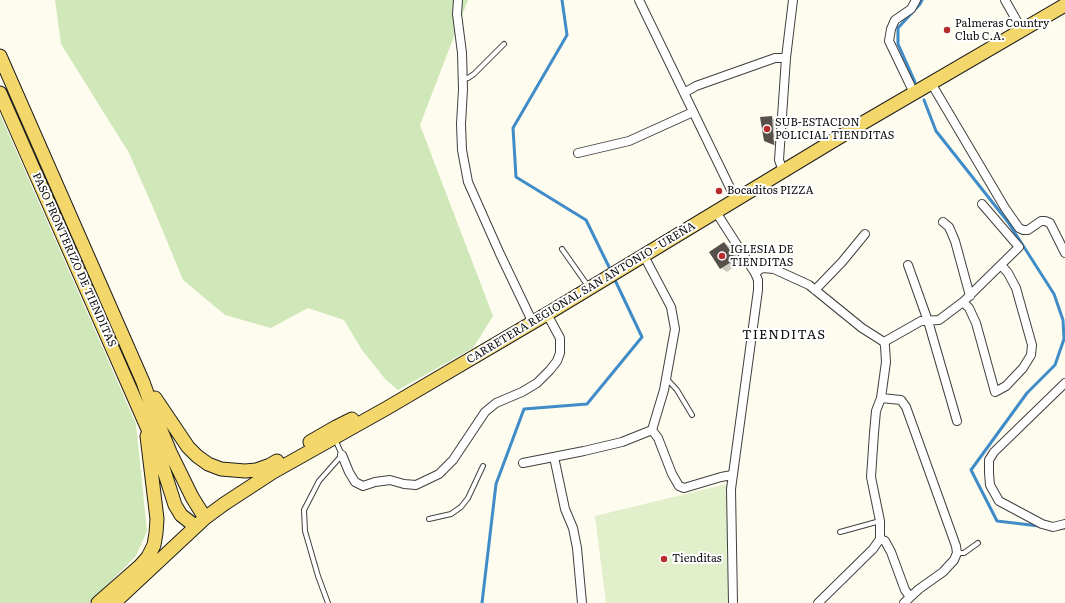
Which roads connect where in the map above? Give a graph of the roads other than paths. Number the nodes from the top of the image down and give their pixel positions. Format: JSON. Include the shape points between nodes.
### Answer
{"nodes":[{"id":1,"x":458,"y":0,"type":"edge"},
{"id":2,"x":639,"y":0,"type":"edge"},
{"id":3,"x":793,"y":0,"type":"edge"},
{"id":4,"x":916,"y":0,"type":"edge"},
{"id":5,"x":1005,"y":0,"type":"edge"},
{"id":6,"x":1065,"y":5,"type":"edge"},
{"id":7,"x":1022,"y":30,"type":"junction"},
{"id":8,"x":504,"y":44,"type":"dead end"},
{"id":9,"x":0,"y":56,"type":"edge"},
{"id":10,"x":786,"y":58,"type":"junction"},
{"id":11,"x":463,"y":79,"type":"junction"},
{"id":12,"x":931,"y":83,"type":"junction"},
{"id":13,"x":0,"y":93,"type":"edge"},
{"id":14,"x":684,"y":93,"type":"junction"},
{"id":15,"x":914,"y":93,"type":"junction"},
{"id":16,"x":693,"y":112,"type":"junction"},
{"id":17,"x":578,"y":153,"type":"dead end"},
{"id":18,"x":783,"y":171,"type":"junction"},
{"id":19,"x":736,"y":200,"type":"junction"},
{"id":20,"x":982,"y":204,"type":"dead end"},
{"id":21,"x":716,"y":212,"type":"junction"},
{"id":22,"x":943,"y":222,"type":"dead end"},
{"id":23,"x":865,"y":234,"type":"dead end"},
{"id":24,"x":562,"y":249,"type":"dead end"},
{"id":25,"x":1065,"y":253,"type":"edge"},
{"id":26,"x":644,"y":256,"type":"junction"},
{"id":27,"x":908,"y":265,"type":"dead end"},
{"id":28,"x":1001,"y":265,"type":"junction"},
{"id":29,"x":755,"y":273,"type":"junction"},
{"id":30,"x":590,"y":288,"type":"junction"},
{"id":31,"x":815,"y":290,"type":"junction"},
{"id":32,"x":970,"y":296,"type":"junction"},
{"id":33,"x":963,"y":302,"type":"junction"},
{"id":34,"x":547,"y":314,"type":"junction"},
{"id":35,"x":928,"y":321,"type":"junction"},
{"id":36,"x":533,"y":323,"type":"junction"},
{"id":37,"x":884,"y":342,"type":"junction"},
{"id":38,"x":666,"y":378,"type":"junction"},
{"id":39,"x":143,"y":382,"type":"junction"},
{"id":40,"x":1065,"y":383,"type":"edge"},
{"id":41,"x":881,"y":398,"type":"junction"},
{"id":42,"x":387,"y":408,"type":"junction"},
{"id":43,"x":692,"y":415,"type":"dead end"},
{"id":44,"x":956,"y":421,"type":"dead end"},
{"id":45,"x":147,"y":426,"type":"junction"},
{"id":46,"x":652,"y":430,"type":"junction"},
{"id":47,"x":335,"y":438,"type":"junction"},
{"id":48,"x":342,"y":455,"type":"junction"},
{"id":49,"x":554,"y":457,"type":"junction"},
{"id":50,"x":523,"y":463,"type":"dead end"},
{"id":51,"x":483,"y":466,"type":"dead end"},
{"id":52,"x":732,"y":475,"type":"junction"},
{"id":53,"x":429,"y":519,"type":"dead end"},
{"id":54,"x":880,"y":521,"type":"junction"},
{"id":55,"x":200,"y":522,"type":"junction"},
{"id":56,"x":1065,"y":524,"type":"edge"},
{"id":57,"x":840,"y":532,"type":"dead end"},
{"id":58,"x":880,"y":539,"type":"junction"},
{"id":59,"x":978,"y":543,"type":"dead end"},
{"id":60,"x":957,"y":553,"type":"junction"},
{"id":61,"x":907,"y":600,"type":"edge"},
{"id":62,"x":98,"y":603,"type":"edge"},
{"id":63,"x":114,"y":603,"type":"edge"},
{"id":64,"x":328,"y":603,"type":"edge"},
{"id":65,"x":582,"y":603,"type":"edge"},
{"id":66,"x":733,"y":603,"type":"edge"},
{"id":67,"x":818,"y":603,"type":"edge"}],
"edges":[{"from":1,"to":11,"type":"street"},
{"from":2,"to":14,"type":"street"},
{"from":3,"to":10,"type":"street"},
{"from":4,"to":15,"type":"street","via":[[911,9],[895,20],[889,41]]},
{"from":5,"to":7,"type":"street"},
{"from":6,"to":7,"type":"main road","name":"CARRETERA REGIONAL SAN ANTONIO - UREÑA"},
{"from":7,"to":12,"type":"main road","name":"CARRETERA REGIONAL SAN ANTONIO - UREÑA"},
{"from":8,"to":11,"type":"lane","via":[[474,74]]},
{"from":9,"to":39,"type":"main road","name":"PASO FRONTERIZO DE TIENDITAS"},
{"from":10,"to":14,"type":"street","via":[[775,58],[696,86]]},
{"from":10,"to":18,"type":"street","via":[[779,160]]},
{"from":11,"to":36,"type":"street","via":[[462,150],[468,182]]},
{"from":12,"to":15,"type":"main road","name":"CARRETERA REGIONAL SAN ANTONIO - UREÑA"},
{"from":12,"to":25,"type":"street","via":[[1019,228],[1028,230],[1045,221],[1050,224]]},
{"from":13,"to":45,"type":"main road","name":"PASO FRONTERIZO DE TIENDITAS"},
{"from":14,"to":16,"type":"street"},
{"from":15,"to":18,"type":"main road","name":"CARRETERA REGIONAL SAN ANTONIO - UREÑA"},
{"from":16,"to":17,"type":"street","via":[[629,141]]},
{"from":16,"to":19,"type":"street"},
{"from":18,"to":19,"type":"main road","name":"CARRETERA REGIONAL SAN ANTONIO - UREÑA"},
{"from":19,"to":21,"type":"main road","name":"CARRETERA REGIONAL SAN ANTONIO - UREÑA"},
{"from":20,"to":28,"type":"street","via":[[1019,247]]},
{"from":21,"to":26,"type":"main road","name":"CARRETERA REGIONAL SAN ANTONIO - UREÑA"},
{"from":21,"to":29,"type":"street"},
{"from":22,"to":32,"type":"street","via":[[949,227],[955,241]]},
{"from":23,"to":31,"type":"street"},
{"from":24,"to":30,"type":"lane"},
{"from":26,"to":30,"type":"main road","name":"CARRETERA REGIONAL SAN ANTONIO - UREÑA"},
{"from":26,"to":38,"type":"street","via":[[671,307],[675,323]]},
{"from":27,"to":35,"type":"street"},
{"from":28,"to":32,"type":"street"},
{"from":28,"to":33,"type":"street","via":[[1016,288],[1032,345],[1031,355],[1024,368],[1006,386],[995,392],[976,323]]},
{"from":29,"to":31,"type":"street","via":[[762,268],[774,269]]},
{"from":29,"to":52,"type":"street","via":[[758,290]]},
{"from":30,"to":34,"type":"main road","name":"CARRETERA REGIONAL SAN ANTONIO - UREÑA"},
{"from":31,"to":37,"type":"street","via":[[862,328]]},
{"from":32,"to":33,"type":"street"},
{"from":33,"to":35,"type":"street","via":[[939,320]]},
{"from":34,"to":36,"type":"main road","name":"CARRETERA REGIONAL SAN ANTONIO - UREÑA"},
{"from":34,"to":48,"type":"street","via":[[560,338],[557,361],[538,382],[485,412],[453,460],[439,474],[416,485],[390,480],[363,486],[355,482]]},
{"from":35,"to":37,"type":"street","via":[[921,321]]},
{"from":35,"to":44,"type":"street"},
{"from":36,"to":42,"type":"main road","name":"CARRETERA REGIONAL SAN ANTONIO - UREÑA"},
{"from":37,"to":41,"type":"street","via":[[886,362]]},
{"from":38,"to":43,"type":"lane","via":[[677,390]]},
{"from":38,"to":46,"type":"street"},
{"from":39,"to":42,"type":"main road","via":[[188,448],[208,464],[232,471],[256,470],[270,466],[336,427],[375,410]]},
{"from":39,"to":55,"type":"main road","via":[[170,452],[192,497]]},
{"from":40,"to":56,"type":"street","via":[[994,452],[989,460],[990,485],[999,501],[1042,524],[1053,527]]},
{"from":41,"to":54,"type":"street","via":[[876,411],[871,477]]},
{"from":41,"to":60,"type":"street","via":[[901,400],[906,407]]},
{"from":42,"to":47,"type":"main road","name":"CARRETERA REGIONAL SAN ANTONIO - UREÑA"},
{"from":45,"to":55,"type":"main road","name":"PASO FRONTERIZO DE TIENDITAS","via":[[175,505],[181,515]]},
{"from":45,"to":62,"type":"main road","via":[[157,520],[154,545],[139,567]]},
{"from":46,"to":49,"type":"street","via":[[622,442]]},
{"from":46,"to":52,"type":"street","via":[[679,486],[684,488]]},
{"from":47,"to":48,"type":"lane"},
{"from":47,"to":55,"type":"main road","name":"CARRETERA REGIONAL SAN ANTONIO - UREÑA","via":[[273,472]]},
{"from":48,"to":64,"type":"lane","via":[[319,481],[304,510],[305,531]]},
{"from":49,"to":50,"type":"street"},
{"from":49,"to":65,"type":"street","via":[[565,509],[573,528],[577,548]]},
{"from":51,"to":53,"type":"lane","via":[[461,507],[451,514]]},
{"from":52,"to":66,"type":"street"},
{"from":54,"to":57,"type":"lane"},
{"from":54,"to":58,"type":"street"},
{"from":55,"to":63,"type":"main road","name":"CARRETERA REGIONAL SAN ANTONIO - UREÑA"},
{"from":58,"to":61,"type":"street","via":[[885,541],[891,552]]},
{"from":58,"to":67,"type":"street","via":[[874,549]]},
{"from":59,"to":60,"type":"lane","via":[[964,552]]},
{"from":60,"to":61,"type":"street","via":[[943,572]]}]}
